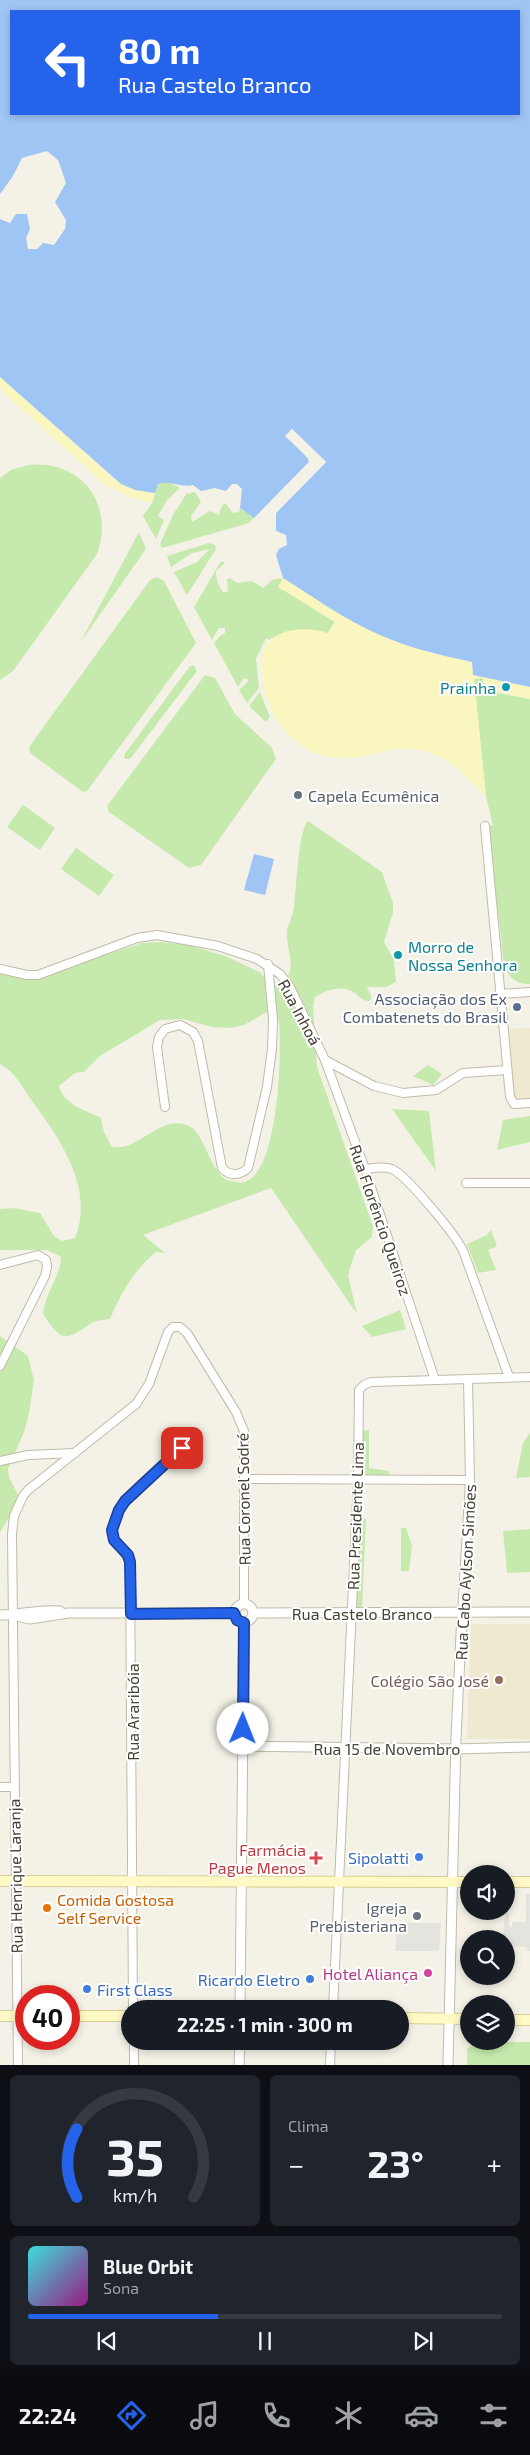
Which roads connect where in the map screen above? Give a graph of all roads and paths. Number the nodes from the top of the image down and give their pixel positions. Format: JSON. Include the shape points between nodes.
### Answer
{"nodes":[{"id":1,"x":485,"y":826,"type":"dead end"},
{"id":2,"x":268,"y":964,"type":"junction"},
{"id":3,"x":0,"y":969,"type":"edge"},
{"id":4,"x":530,"y":992,"type":"edge"},
{"id":5,"x":499,"y":994,"type":"junction"},
{"id":6,"x":325,"y":1060,"type":"junction"},
{"id":7,"x":507,"y":1070,"type":"junction"},
{"id":8,"x":530,"y":1103,"type":"edge"},
{"id":9,"x":165,"y":1107,"type":"dead end"},
{"id":10,"x":365,"y":1169,"type":"junction"},
{"id":11,"x":466,"y":1183,"type":"dead end"},
{"id":12,"x":530,"y":1183,"type":"edge"},
{"id":13,"x":0,"y":1265,"type":"edge"},
{"id":14,"x":177,"y":1327,"type":"joint"},
{"id":15,"x":0,"y":1366,"type":"edge"},
{"id":16,"x":509,"y":1377,"type":"junction"},
{"id":17,"x":530,"y":1377,"type":"edge"},
{"id":18,"x":468,"y":1379,"type":"junction"},
{"id":19,"x":434,"y":1380,"type":"junction"},
{"id":20,"x":182,"y":1448,"type":"dead end"},
{"id":21,"x":76,"y":1453,"type":"junction"},
{"id":22,"x":0,"y":1461,"type":"edge"},
{"id":23,"x":245,"y":1479,"type":"junction"},
{"id":24,"x":358,"y":1480,"type":"junction"},
{"id":25,"x":470,"y":1480,"type":"junction"},
{"id":26,"x":244,"y":1604,"type":"junction"},
{"id":27,"x":530,"y":1612,"type":"edge"},
{"id":28,"x":234,"y":1613,"type":"junction"},
{"id":29,"x":253,"y":1613,"type":"junction"},
{"id":30,"x":131,"y":1614,"type":"junction"},
{"id":31,"x":351,"y":1614,"type":"junction"},
{"id":32,"x":462,"y":1614,"type":"junction"},
{"id":33,"x":0,"y":1615,"type":"edge"},
{"id":34,"x":12,"y":1615,"type":"junction"},
{"id":35,"x":244,"y":1623,"type":"junction"},
{"id":36,"x":243,"y":1746,"type":"junction"},
{"id":37,"x":530,"y":1747,"type":"edge"},
{"id":38,"x":345,"y":1748,"type":"junction"},
{"id":39,"x":456,"y":1749,"type":"junction"},
{"id":40,"x":0,"y":1787,"type":"edge"},
{"id":41,"x":14,"y":1787,"type":"junction"},
{"id":42,"x":0,"y":1881,"type":"edge"},
{"id":43,"x":15,"y":1881,"type":"junction"},
{"id":44,"x":131,"y":1881,"type":"junction"},
{"id":45,"x":242,"y":1881,"type":"junction"},
{"id":46,"x":338,"y":1881,"type":"junction"},
{"id":47,"x":452,"y":1882,"type":"junction"},
{"id":48,"x":460,"y":1882,"type":"edge"},
{"id":49,"x":515,"y":1882,"type":"edge"},
{"id":50,"x":530,"y":1882,"type":"edge"},
{"id":51,"x":20,"y":1985,"type":"edge"},
{"id":52,"x":134,"y":2000,"type":"edge"},
{"id":53,"x":240,"y":2000,"type":"edge"},
{"id":54,"x":333,"y":2000,"type":"edge"},
{"id":55,"x":0,"y":2016,"type":"edge"},
{"id":56,"x":15,"y":2016,"type":"edge"},
{"id":57,"x":80,"y":2016,"type":"edge"},
{"id":58,"x":121,"y":2016,"type":"edge"},
{"id":59,"x":409,"y":2018,"type":"edge"},
{"id":60,"x":450,"y":2019,"type":"junction"},
{"id":61,"x":460,"y":2019,"type":"edge"},
{"id":62,"x":515,"y":2020,"type":"edge"},
{"id":63,"x":530,"y":2020,"type":"edge"},
{"id":64,"x":19,"y":2050,"type":"edge"},
{"id":65,"x":134,"y":2050,"type":"edge"},
{"id":66,"x":240,"y":2050,"type":"edge"},
{"id":67,"x":331,"y":2050,"type":"edge"},
{"id":68,"x":18,"y":2065,"type":"edge"},
{"id":69,"x":134,"y":2065,"type":"edge"},
{"id":70,"x":240,"y":2065,"type":"edge"},
{"id":71,"x":330,"y":2065,"type":"edge"},
{"id":72,"x":448,"y":2065,"type":"edge"}],
"edges":[{"from":1,"to":5,"type":"street"},
{"from":2,"to":3,"type":"street","name":"Rua Inhoá","via":[[205,942],[158,935],[137,938],[38,975]]},
{"from":2,"to":6,"type":"street","name":"Rua Inhoá","via":[[285,980]]},
{"from":2,"to":9,"type":"street","via":[[272,1049],[267,1087],[248,1168],[242,1173],[232,1174],[222,1168],[198,1041],[193,1032],[180,1025],[165,1029],[157,1042]]},
{"from":4,"to":5,"type":"street"},
{"from":5,"to":7,"type":"street"},
{"from":6,"to":7,"type":"street","name":"Rua Inhoá","via":[[374,1086],[412,1094],[436,1090],[464,1072]]},
{"from":6,"to":10,"type":"street","name":"Rua Florêncio Queiroz"},
{"from":7,"to":8,"type":"street","via":[[511,1102]]},
{"from":10,"to":16,"type":"street","via":[[385,1167],[399,1174],[456,1236]]},
{"from":10,"to":19,"type":"street","name":"Rua Florêncio Queiroz"},
{"from":11,"to":12,"type":"street"},
{"from":13,"to":15,"type":"street","via":[[38,1255],[46,1260],[47,1267],[46,1276]]},
{"from":14,"to":21,"type":"street","name":"Rua Henrique Laranja","via":[[168,1332],[141,1398],[126,1414]]},
{"from":14,"to":23,"type":"street","name":"Rua Coronel Sodré","via":[[187,1333],[239,1418],[245,1440]]},
{"from":16,"to":17,"type":"street"},
{"from":16,"to":18,"type":"street"},
{"from":18,"to":19,"type":"street"},
{"from":18,"to":25,"type":"street","name":"Rua Cabo Aylson Simões"},
{"from":19,"to":24,"type":"street","name":"Rua Presidente Lima","via":[[371,1382],[360,1390]]},
{"from":20,"to":30,"type":"street","name":"Rua Araribóia","via":[[125,1501],[112,1530],[114,1540],[130,1562]]},
{"from":21,"to":22,"type":"street","via":[[28,1455]]},
{"from":21,"to":34,"type":"street","name":"Rua Henrique Laranja","via":[[28,1490],[18,1508],[12,1529]]},
{"from":23,"to":24,"type":"street"},
{"from":23,"to":26,"type":"street","name":"Rua Coronel Sodré"},
{"from":24,"to":25,"type":"street"},
{"from":24,"to":31,"type":"street","name":"Rua Presidente Lima"},
{"from":25,"to":32,"type":"street","name":"Rua Cabo Aylson Simões"},
{"from":26,"to":28,"type":"street","via":[[238,1606]]},
{"from":26,"to":29,"type":"street","via":[[250,1606]]},
{"from":27,"to":32,"type":"street","name":"Rua Castelo Branco"},
{"from":28,"to":30,"type":"street"},
{"from":28,"to":35,"type":"street","via":[[237,1620]]},
{"from":29,"to":31,"type":"street","name":"Rua Castelo Branco"},
{"from":29,"to":35,"type":"street","via":[[251,1620]]},
{"from":30,"to":34,"type":"street","via":[[78,1613],[36,1619]]},
{"from":30,"to":44,"type":"street","name":"Rua Araribóia"},
{"from":31,"to":32,"type":"street","name":"Rua Castelo Branco"},
{"from":31,"to":38,"type":"street","name":"Rua Presidente Lima"},
{"from":32,"to":39,"type":"street","name":"Rua Cabo Aylson Simões"},
{"from":33,"to":34,"type":"street"},
{"from":34,"to":41,"type":"street","name":"Rua Henrique Laranja"},
{"from":35,"to":36,"type":"street"},
{"from":36,"to":38,"type":"street","name":"Rua 15 de Novembro"},
{"from":36,"to":45,"type":"street"},
{"from":37,"to":39,"type":"street","name":"Rua 15 de Novembro"},
{"from":38,"to":39,"type":"street","name":"Rua 15 de Novembro"},
{"from":38,"to":46,"type":"street","name":"Rua Presidente Lima"},
{"from":39,"to":47,"type":"street","name":"Rua Cabo Aylson Simões"},
{"from":40,"to":41,"type":"street"},
{"from":41,"to":43,"type":"street","name":"Rua Henrique Laranja"},
{"from":42,"to":43,"type":"main road"},
{"from":43,"to":44,"type":"main road"},
{"from":43,"to":51,"type":"street","name":"Rua Henrique Laranja"},
{"from":44,"to":45,"type":"main road"},
{"from":44,"to":52,"type":"street","name":"Rua Araribóia"},
{"from":45,"to":46,"type":"main road"},
{"from":45,"to":53,"type":"street"},
{"from":46,"to":47,"type":"main road"},
{"from":46,"to":54,"type":"street","name":"Rua Presidente Lima"},
{"from":47,"to":48,"type":"main road"},
{"from":47,"to":60,"type":"street","name":"Rua Cabo Aylson Simões"},
{"from":49,"to":50,"type":"main road"},
{"from":55,"to":56,"type":"main road"},
{"from":57,"to":58,"type":"main road"},
{"from":59,"to":60,"type":"main road"},
{"from":60,"to":61,"type":"main road"},
{"from":60,"to":72,"type":"street","name":"Rua Cabo Aylson Simões"},
{"from":62,"to":63,"type":"main road"},
{"from":64,"to":68,"type":"street","name":"Rua Henrique Laranja"},
{"from":65,"to":69,"type":"street"},
{"from":66,"to":70,"type":"street"},
{"from":67,"to":71,"type":"street"}]}
